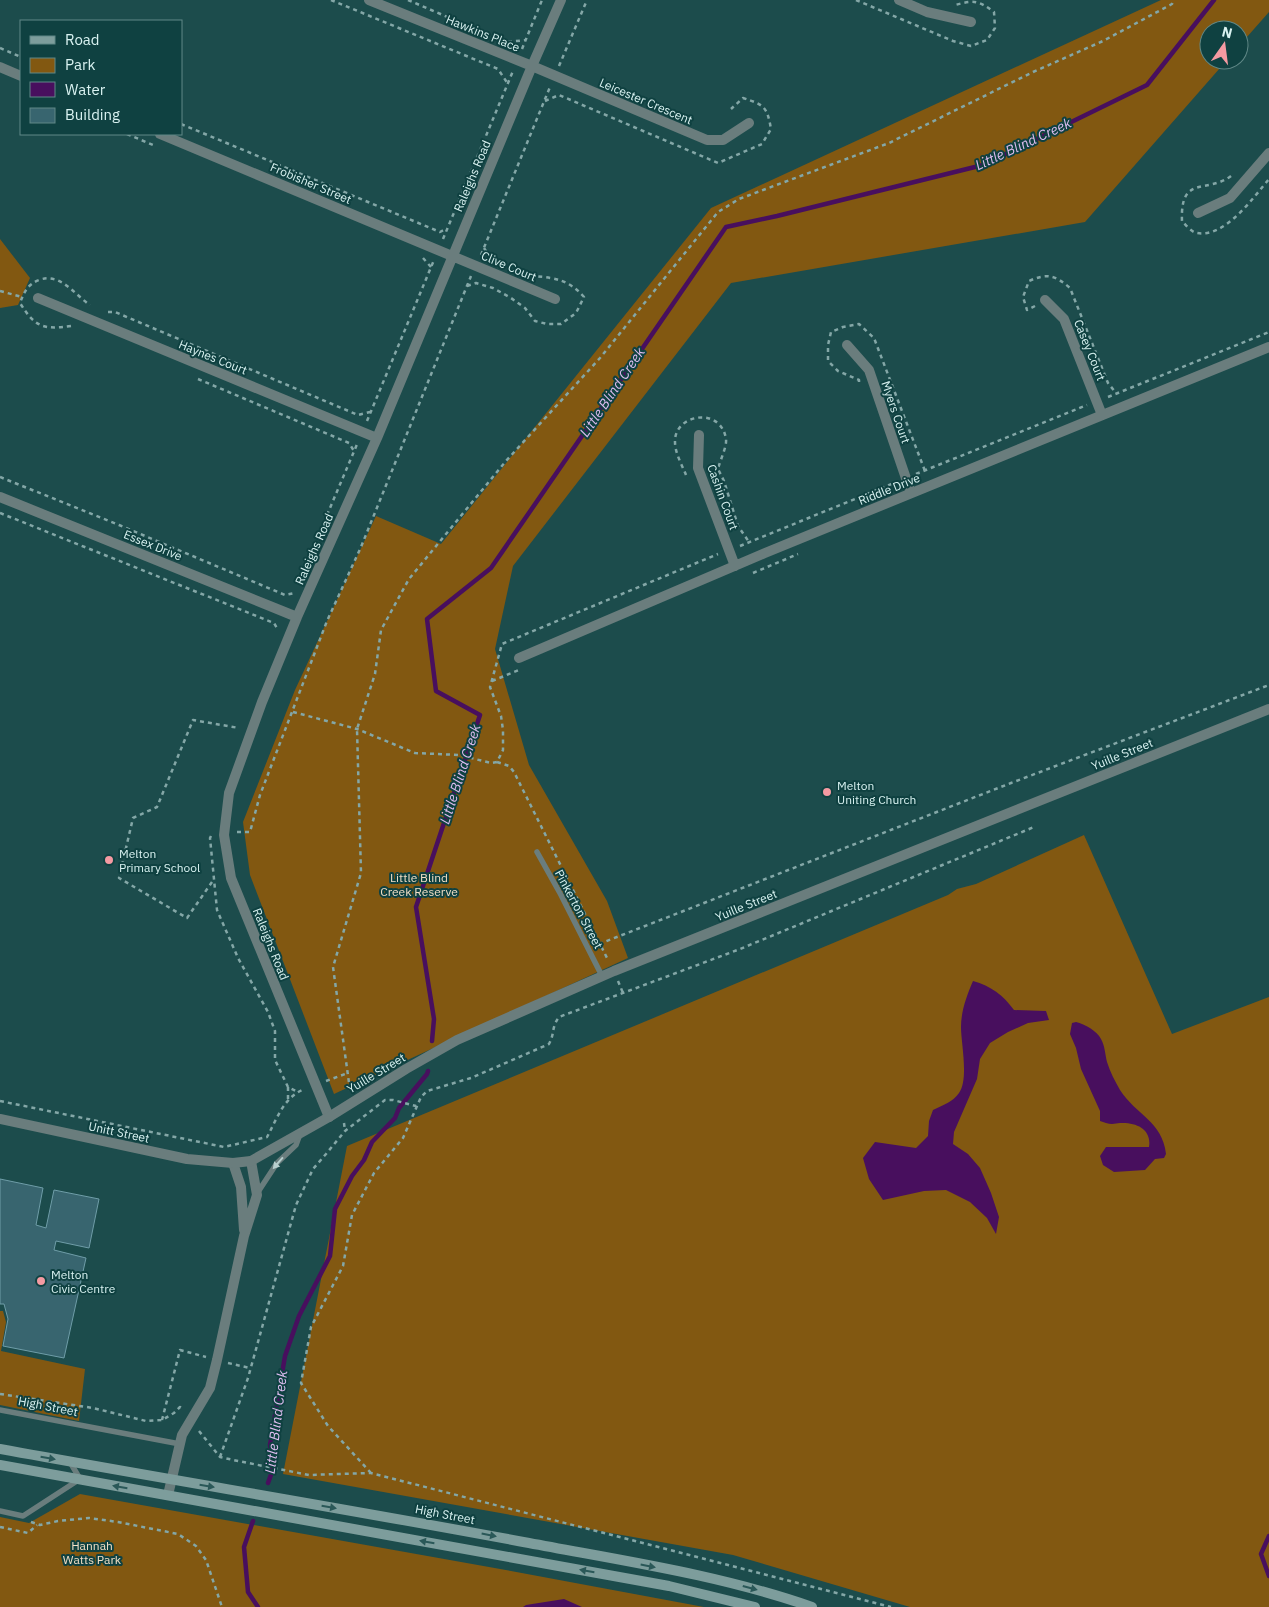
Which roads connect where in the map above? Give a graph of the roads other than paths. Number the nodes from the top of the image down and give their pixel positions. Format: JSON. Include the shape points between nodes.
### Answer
{"nodes":[{"id":1,"x":369,"y":0,"type":"edge"},
{"id":2,"x":561,"y":0,"type":"edge"},
{"id":3,"x":899,"y":0,"type":"edge"},
{"id":4,"x":971,"y":22,"type":"dead end"},
{"id":5,"x":532,"y":66,"type":"junction"},
{"id":6,"x":0,"y":67,"type":"edge"},
{"id":7,"x":20,"y":76,"type":"edge"},
{"id":8,"x":749,"y":123,"type":"dead end"},
{"id":9,"x":162,"y":135,"type":"edge"},
{"id":10,"x":1269,"y":153,"type":"edge"},
{"id":11,"x":1198,"y":213,"type":"dead end"},
{"id":12,"x":452,"y":256,"type":"junction"},
{"id":13,"x":38,"y":298,"type":"dead end"},
{"id":14,"x":555,"y":299,"type":"dead end"},
{"id":15,"x":1045,"y":300,"type":"dead end"},
{"id":16,"x":847,"y":345,"type":"dead end"},
{"id":17,"x":1269,"y":347,"type":"edge"},
{"id":18,"x":1102,"y":416,"type":"junction"},
{"id":19,"x":699,"y":434,"type":"dead end"},
{"id":20,"x":377,"y":438,"type":"junction"},
{"id":21,"x":912,"y":493,"type":"junction"},
{"id":22,"x":0,"y":497,"type":"edge"},
{"id":23,"x":735,"y":566,"type":"junction"},
{"id":24,"x":297,"y":617,"type":"junction"},
{"id":25,"x":519,"y":658,"type":"dead end"},
{"id":26,"x":1269,"y":709,"type":"edge"},
{"id":27,"x":537,"y":852,"type":"dead end"},
{"id":28,"x":602,"y":976,"type":"junction"},
{"id":29,"x":329,"y":1117,"type":"junction"},
{"id":30,"x":0,"y":1118,"type":"edge"},
{"id":31,"x":300,"y":1134,"type":"junction"},
{"id":32,"x":251,"y":1161,"type":"junction"},
{"id":33,"x":233,"y":1163,"type":"junction"},
{"id":34,"x":257,"y":1194,"type":"junction"},
{"id":35,"x":244,"y":1236,"type":"junction"},
{"id":36,"x":0,"y":1410,"type":"edge"},
{"id":37,"x":180,"y":1444,"type":"junction"},
{"id":38,"x":0,"y":1449,"type":"edge"},
{"id":39,"x":70,"y":1462,"type":"junction"},
{"id":40,"x":0,"y":1465,"type":"edge"},
{"id":41,"x":80,"y":1479,"type":"junction"},
{"id":42,"x":172,"y":1480,"type":"junction"},
{"id":43,"x":168,"y":1495,"type":"junction"},
{"id":44,"x":0,"y":1512,"type":"edge"},
{"id":45,"x":755,"y":1607,"type":"edge"},
{"id":46,"x":812,"y":1607,"type":"edge"}],
"edges":[{"from":1,"to":5,"type":"street","name":"Hawkins Place"},
{"from":2,"to":5,"type":"street","name":"Raleighs Road"},
{"from":3,"to":4,"type":"street","via":[[927,12]]},
{"from":5,"to":8,"type":"street","name":"Leicester Crescent","via":[[706,140],[723,140]]},
{"from":5,"to":12,"type":"street","name":"Raleighs Road"},
{"from":6,"to":7,"type":"street"},
{"from":9,"to":12,"type":"street","name":"Frobisher Street"},
{"from":10,"to":11,"type":"street","via":[[1230,198]]},
{"from":12,"to":14,"type":"street","name":"Clive Court"},
{"from":12,"to":20,"type":"street","name":"Raleighs Road"},
{"from":13,"to":20,"type":"street","name":"Haynes Court"},
{"from":15,"to":18,"type":"street","name":"Casey Court","via":[[1064,319]]},
{"from":16,"to":21,"type":"street","name":"Myers Court","via":[[869,370]]},
{"from":17,"to":18,"type":"street","name":"Riddle Drive"},
{"from":18,"to":21,"type":"street","name":"Riddle Drive"},
{"from":19,"to":23,"type":"street","name":"Cashin Court","via":[[698,468]]},
{"from":20,"to":24,"type":"street","name":"Raleighs Road"},
{"from":21,"to":23,"type":"street","name":"Riddle Drive"},
{"from":22,"to":24,"type":"street","name":"Essex Drive"},
{"from":23,"to":25,"type":"street","name":"Riddle Drive"},
{"from":24,"to":29,"type":"street","name":"Raleighs Road","via":[[228,793],[224,835],[231,878]]},
{"from":26,"to":28,"type":"street","name":"Yuille Street"},
{"from":27,"to":28,"type":"lane","name":"Pinkerton Street"},
{"from":28,"to":29,"type":"street","name":"Yuille Street","via":[[457,1040]]},
{"from":29,"to":31,"type":"street","name":"Yuille Street"},
{"from":30,"to":33,"type":"street","name":"Unitt Street","via":[[187,1159]]},
{"from":31,"to":32,"type":"street","name":"Yuille Street"},
{"from":31,"to":34,"type":"lane","one_way":true,"via":[[296,1145],[277,1163]]},
{"from":32,"to":33,"type":"street","name":"Yuille Street"},
{"from":32,"to":34,"type":"street"},
{"from":33,"to":35,"type":"street","via":[[241,1187]]},
{"from":34,"to":35,"type":"street"},
{"from":35,"to":37,"type":"street","via":[[210,1388],[190,1420]]},
{"from":36,"to":37,"type":"lane","name":"High Street"},
{"from":37,"to":42,"type":"street"},
{"from":38,"to":39,"type":"main road","name":"High Street","one_way":true},
{"from":39,"to":41,"type":"lane"},
{"from":39,"to":42,"type":"main road","name":"High Street"},
{"from":40,"to":41,"type":"main road"},
{"from":43,"to":41,"type":"main road","one_way":true},
{"from":41,"to":44,"type":"lane","via":[[23,1516]]},
{"from":42,"to":43,"type":"street"},
{"from":42,"to":46,"type":"main road","name":"High Street","one_way":true,"via":[[702,1576]]},
{"from":45,"to":43,"type":"main road","one_way":true,"via":[[669,1586]]}]}
